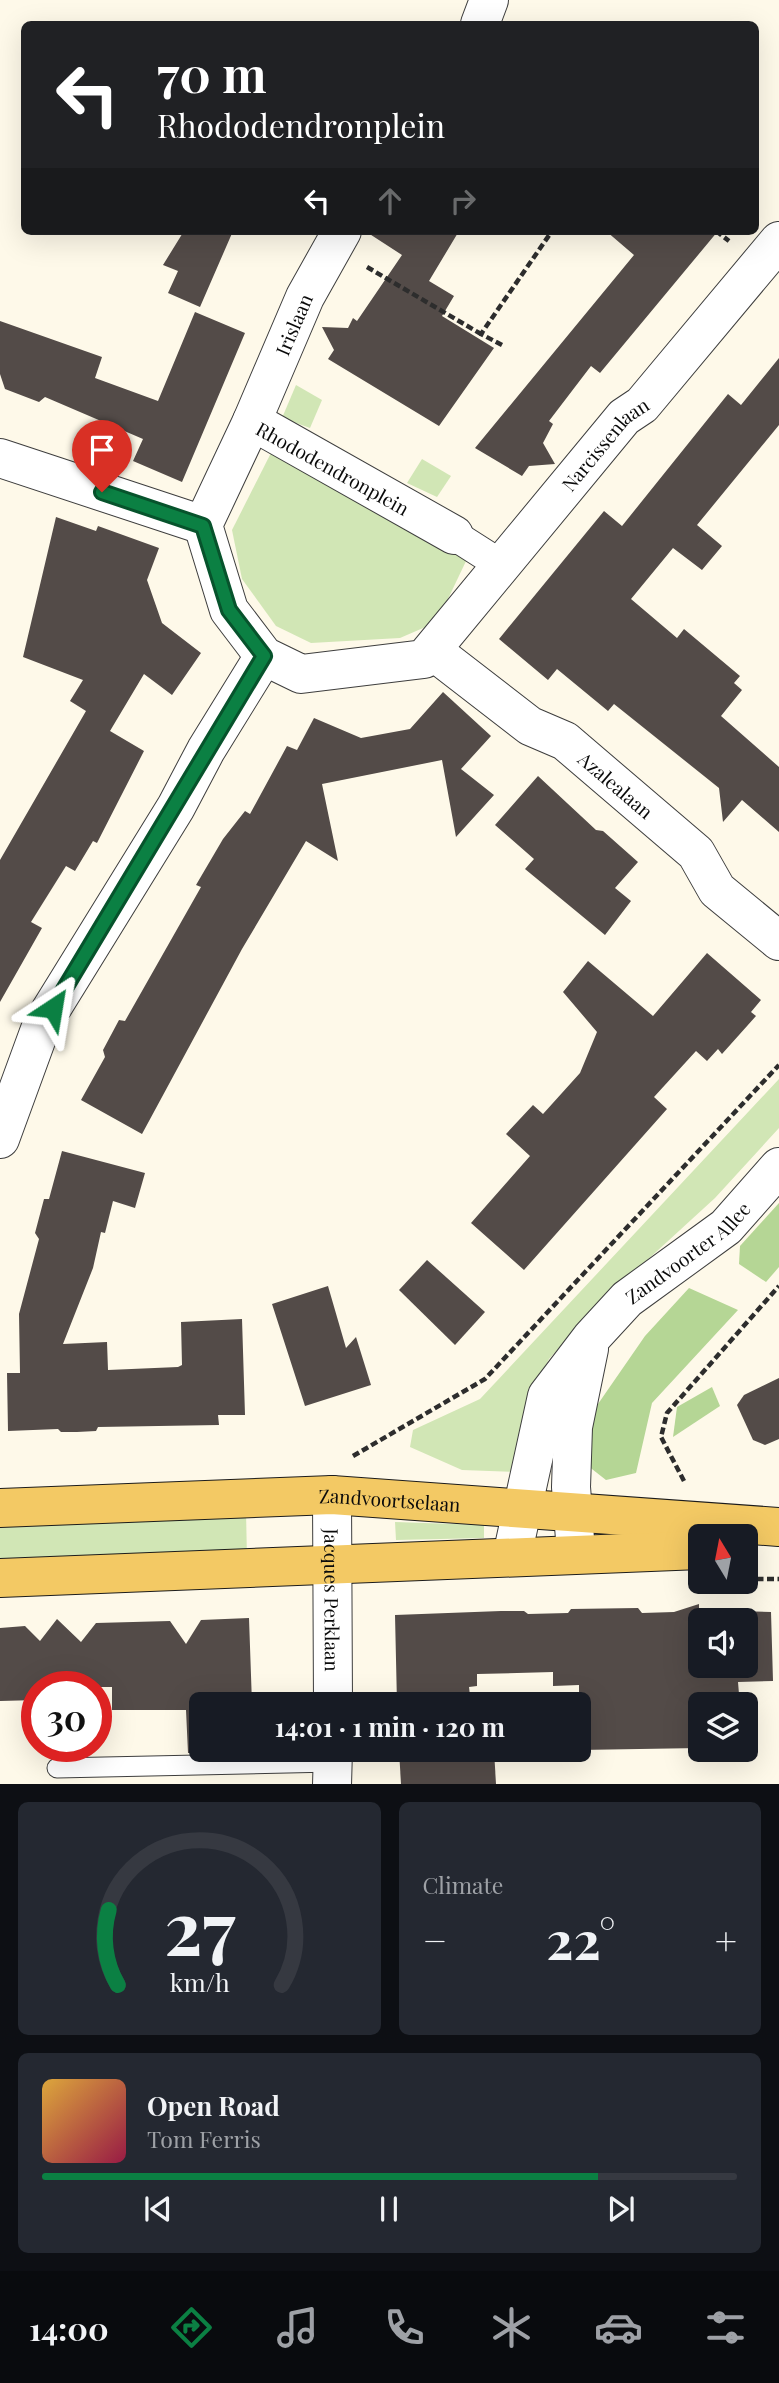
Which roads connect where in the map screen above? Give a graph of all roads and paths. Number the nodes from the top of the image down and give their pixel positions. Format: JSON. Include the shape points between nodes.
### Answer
{"nodes":[{"id":1,"x":489,"y":0,"type":"edge"},
{"id":2,"x":481,"y":21,"type":"edge"},
{"id":3,"x":549,"y":235,"type":"edge"},
{"id":4,"x":338,"y":239,"type":"edge"},
{"id":5,"x":779,"y":241,"type":"edge"},
{"id":6,"x":481,"y":334,"type":"junction"},
{"id":7,"x":502,"y":345,"type":"dead end"},
{"id":8,"x":252,"y":421,"type":"junction"},
{"id":9,"x":0,"y":458,"type":"edge"},
{"id":10,"x":203,"y":526,"type":"junction"},
{"id":11,"x":454,"y":536,"type":"joint"},
{"id":12,"x":501,"y":565,"type":"junction"},
{"id":13,"x":433,"y":651,"type":"junction"},
{"id":14,"x":264,"y":656,"type":"junction"},
{"id":15,"x":779,"y":941,"type":"edge"},
{"id":16,"x":779,"y":1065,"type":"edge"},
{"id":17,"x":0,"y":1139,"type":"edge"},
{"id":18,"x":779,"y":1167,"type":"edge"},
{"id":19,"x":779,"y":1286,"type":"edge"},
{"id":20,"x":592,"y":1337,"type":"junction"},
{"id":21,"x":337,"y":1479,"type":"junction"},
{"id":22,"x":0,"y":1508,"type":"edge"},
{"id":23,"x":522,"y":1508,"type":"junction"},
{"id":24,"x":572,"y":1510,"type":"junction"},
{"id":25,"x":697,"y":1524,"type":"edge"},
{"id":26,"x":779,"y":1527,"type":"edge"},
{"id":27,"x":758,"y":1529,"type":"edge"},
{"id":28,"x":688,"y":1532,"type":"edge"},
{"id":29,"x":688,"y":1535,"type":"edge"},
{"id":30,"x":779,"y":1540,"type":"edge"},
{"id":31,"x":758,"y":1543,"type":"edge"},
{"id":32,"x":576,"y":1552,"type":"junction"},
{"id":33,"x":512,"y":1556,"type":"junction"},
{"id":34,"x":332,"y":1565,"type":"junction"},
{"id":35,"x":0,"y":1578,"type":"edge"},
{"id":36,"x":779,"y":1578,"type":"edge"},
{"id":37,"x":758,"y":1579,"type":"edge"},
{"id":38,"x":333,"y":1692,"type":"edge"},
{"id":39,"x":332,"y":1765,"type":"edge"},
{"id":40,"x":57,"y":1768,"type":"dead end"}],
"edges":[{"from":1,"to":2,"type":"street"},
{"from":3,"to":6,"type":"path"},
{"from":4,"to":6,"type":"path"},
{"from":4,"to":8,"type":"street","name":"Irislaan","via":[[305,297]]},
{"from":5,"to":12,"type":"street","name":"Narcissenlaan"},
{"from":6,"to":7,"type":"path"},
{"from":8,"to":10,"type":"street","name":"Rhododendronplein"},
{"from":8,"to":11,"type":"street","name":"Rhododendronplein"},
{"from":9,"to":10,"type":"street"},
{"from":10,"to":14,"type":"street","via":[[229,610]]},
{"from":11,"to":12,"type":"street","name":"Rhododendronplein"},
{"from":12,"to":13,"type":"street","name":"Narcissenlaan"},
{"from":13,"to":14,"type":"street","via":[[424,659],[301,674]]},
{"from":13,"to":15,"type":"street","name":"Azalealaan","via":[[530,726],[565,741],[696,853],[718,890]]},
{"from":14,"to":17,"type":"street","via":[[42,1024]]},
{"from":16,"to":21,"type":"path","via":[[485,1379],[412,1424],[382,1436]]},
{"from":18,"to":20,"type":"street","name":"Zandvoorter Allee","via":[[726,1227],[627,1299]]},
{"from":19,"to":25,"type":"path","via":[[667,1413],[661,1437],[695,1497]]},
{"from":20,"to":23,"type":"street","name":"Zandvoorter Allee","via":[[547,1396]]},
{"from":20,"to":24,"type":"street","via":[[573,1427]]},
{"from":21,"to":22,"type":"main road","name":"Zandvoortselaan"},
{"from":21,"to":23,"type":"main road","name":"Zandvoortselaan"},
{"from":21,"to":34,"type":"street","name":"Jacques Perklaan"},
{"from":23,"to":24,"type":"main road","name":"Zandvoortselaan"},
{"from":23,"to":33,"type":"street","name":"Zandvoorter Allee"},
{"from":24,"to":28,"type":"main road","name":"Zandvoortselaan"},
{"from":24,"to":32,"type":"street"},
{"from":26,"to":27,"type":"main road","name":"Zandvoortselaan"},
{"from":29,"to":32,"type":"main road","name":"Zandvoortselaan"},
{"from":30,"to":31,"type":"main road"},
{"from":32,"to":33,"type":"main road","name":"Zandvoortselaan"},
{"from":33,"to":34,"type":"main road","name":"Zandvoortselaan"},
{"from":34,"to":35,"type":"main road","name":"Zandvoortselaan"},
{"from":34,"to":38,"type":"street","name":"Jacques Perklaan"},
{"from":36,"to":37,"type":"path"},
{"from":39,"to":40,"type":"lane"}]}
